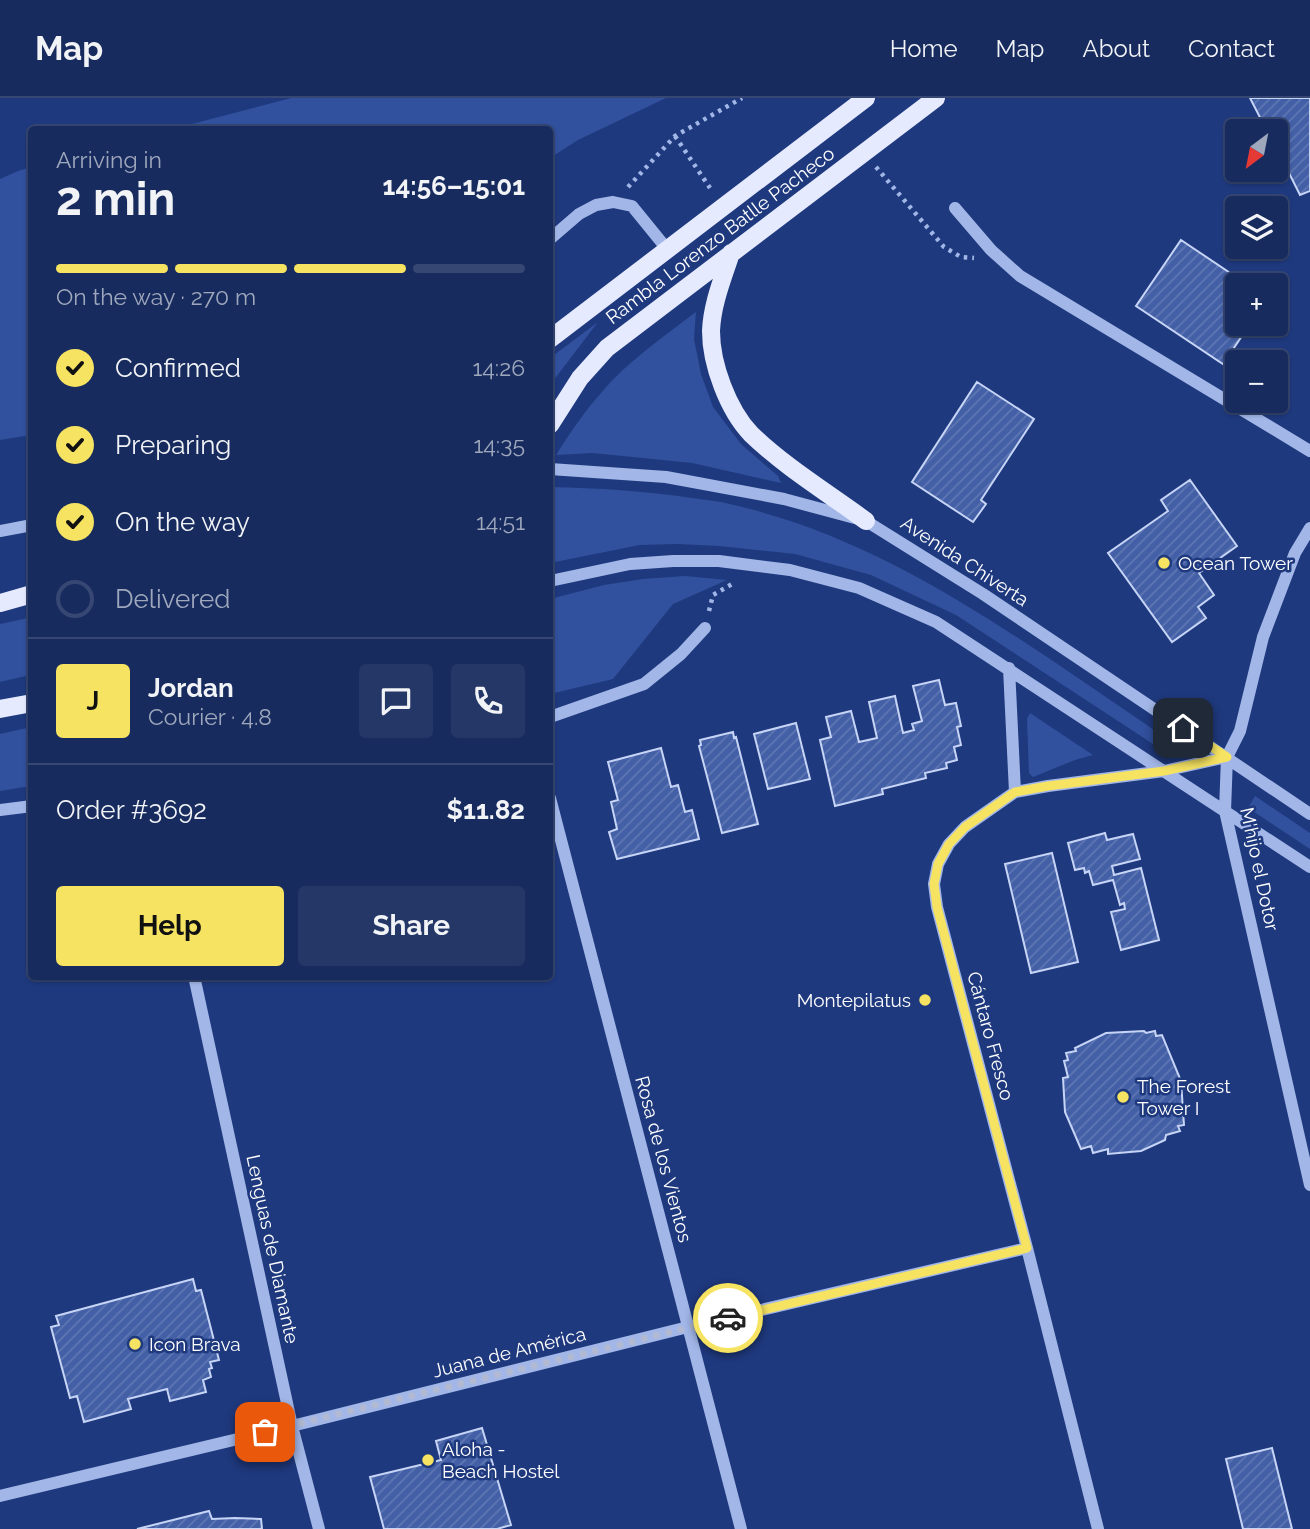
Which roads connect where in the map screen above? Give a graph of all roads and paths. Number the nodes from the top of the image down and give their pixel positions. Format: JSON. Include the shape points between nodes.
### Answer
{"nodes":[{"id":1,"x":742,"y":98,"type":"edge"},
{"id":2,"x":866,"y":98,"type":"edge"},
{"id":3,"x":936,"y":98,"type":"edge"},
{"id":4,"x":675,"y":136,"type":"junction"},
{"id":5,"x":864,"y":152,"type":"junction"},
{"id":6,"x":710,"y":188,"type":"dead end"},
{"id":7,"x":613,"y":202,"type":"junction"},
{"id":8,"x":955,"y":208,"type":"dead end"},
{"id":9,"x":553,"y":236,"type":"edge"},
{"id":10,"x":667,"y":249,"type":"junction"},
{"id":11,"x":990,"y":250,"type":"junction"},
{"id":12,"x":731,"y":253,"type":"junction"},
{"id":13,"x":553,"y":337,"type":"edge"},
{"id":14,"x":553,"y":420,"type":"edge"},
{"id":15,"x":1310,"y":451,"type":"edge"},
{"id":16,"x":553,"y":469,"type":"edge"},
{"id":17,"x":866,"y":521,"type":"junction"},
{"id":18,"x":28,"y":525,"type":"edge"},
{"id":19,"x":1310,"y":528,"type":"edge"},
{"id":20,"x":0,"y":531,"type":"edge"},
{"id":21,"x":762,"y":566,"type":"junction"},
{"id":22,"x":553,"y":580,"type":"edge"},
{"id":23,"x":28,"y":595,"type":"edge"},
{"id":24,"x":0,"y":603,"type":"edge"},
{"id":25,"x":705,"y":628,"type":"joint"},
{"id":26,"x":1009,"y":668,"type":"junction"},
{"id":27,"x":28,"y":703,"type":"edge"},
{"id":28,"x":0,"y":709,"type":"edge"},
{"id":29,"x":553,"y":716,"type":"edge"},
{"id":30,"x":1227,"y":757,"type":"junction"},
{"id":31,"x":1164,"y":771,"type":"junction"},
{"id":32,"x":1015,"y":792,"type":"junction"},
{"id":33,"x":28,"y":806,"type":"edge"},
{"id":34,"x":0,"y":810,"type":"edge"},
{"id":35,"x":553,"y":810,"type":"edge"},
{"id":36,"x":1226,"y":811,"type":"junction"},
{"id":37,"x":1310,"y":814,"type":"edge"},
{"id":38,"x":1310,"y":867,"type":"edge"},
{"id":39,"x":195,"y":980,"type":"edge"},
{"id":40,"x":1307,"y":1164,"type":"edge"},
{"id":41,"x":1310,"y":1185,"type":"edge"},
{"id":42,"x":1027,"y":1248,"type":"junction"},
{"id":43,"x":688,"y":1327,"type":"junction"},
{"id":44,"x":292,"y":1426,"type":"junction"},
{"id":45,"x":0,"y":1496,"type":"edge"},
{"id":46,"x":318,"y":1529,"type":"edge"},
{"id":47,"x":741,"y":1529,"type":"edge"},
{"id":48,"x":1098,"y":1529,"type":"edge"}],
"edges":[{"from":1,"to":4,"type":"path"},
{"from":2,"to":10,"type":"main road","name":"Rambla Lorenzo Batlle Pacheco"},
{"from":3,"to":5,"type":"main road","name":"Rambla Lorenzo Batlle Pacheco"},
{"from":4,"to":6,"type":"path"},
{"from":4,"to":7,"type":"path"},
{"from":5,"to":11,"type":"path","via":[[944,247],[961,257],[974,258]]},
{"from":5,"to":12,"type":"main road","name":"Rambla Lorenzo Batlle Pacheco"},
{"from":7,"to":9,"type":"street","via":[[579,214]]},
{"from":7,"to":10,"type":"street","via":[[632,206]]},
{"from":8,"to":11,"type":"street"},
{"from":10,"to":13,"type":"main road","name":"Rambla Lorenzo Batlle Pacheco"},
{"from":11,"to":15,"type":"street","via":[[1020,276]]},
{"from":12,"to":14,"type":"main road","name":"Rambla Lorenzo Batlle Pacheco","via":[[607,348],[580,378]]},
{"from":12,"to":17,"type":"main road","via":[[711,331],[717,372],[736,414],[750,433],[788,465]]},
{"from":16,"to":17,"type":"street","name":"Avenida Chiverta","via":[[666,477],[784,499]]},
{"from":17,"to":30,"type":"street","name":"Avenida Chiverta"},
{"from":18,"to":20,"type":"street"},
{"from":19,"to":30,"type":"street","name":"M'hijo el Dotor","via":[[1295,553],[1263,637],[1240,731]]},
{"from":21,"to":22,"type":"street","via":[[673,561],[630,564]]},
{"from":21,"to":25,"type":"path","via":[[713,595]]},
{"from":21,"to":26,"type":"street","via":[[859,588],[936,622]]},
{"from":23,"to":24,"type":"main road"},
{"from":25,"to":29,"type":"street","via":[[644,684]]},
{"from":26,"to":31,"type":"street"},
{"from":26,"to":32,"type":"street"},
{"from":27,"to":28,"type":"main road"},
{"from":30,"to":31,"type":"street","name":"Cántaro Fresco"},
{"from":30,"to":36,"type":"street","name":"M'hijo el Dotor"},
{"from":30,"to":37,"type":"street","name":"Avenida Chiverta"},
{"from":31,"to":32,"type":"street","name":"Cántaro Fresco"},
{"from":31,"to":36,"type":"street"},
{"from":32,"to":42,"type":"street","name":"Cántaro Fresco","via":[[949,844],[934,884]]},
{"from":33,"to":34,"type":"street"},
{"from":35,"to":43,"type":"street","name":"Rosa de los Vientos"},
{"from":36,"to":38,"type":"street"},
{"from":36,"to":40,"type":"street","name":"M'hijo el Dotor"},
{"from":39,"to":44,"type":"street","name":"Lenguas de Diamante"},
{"from":40,"to":41,"type":"street","name":"M'hijo el Dotor"},
{"from":42,"to":43,"type":"street","name":"Juana de América"},
{"from":42,"to":48,"type":"street","name":"Cántaro Fresco"},
{"from":43,"to":44,"type":"street","name":"Juana de América"},
{"from":43,"to":47,"type":"street","name":"Rosa de los Vientos"},
{"from":44,"to":45,"type":"street","name":"Juana de América"},
{"from":44,"to":46,"type":"street","name":"Lenguas de Diamante"}]}
